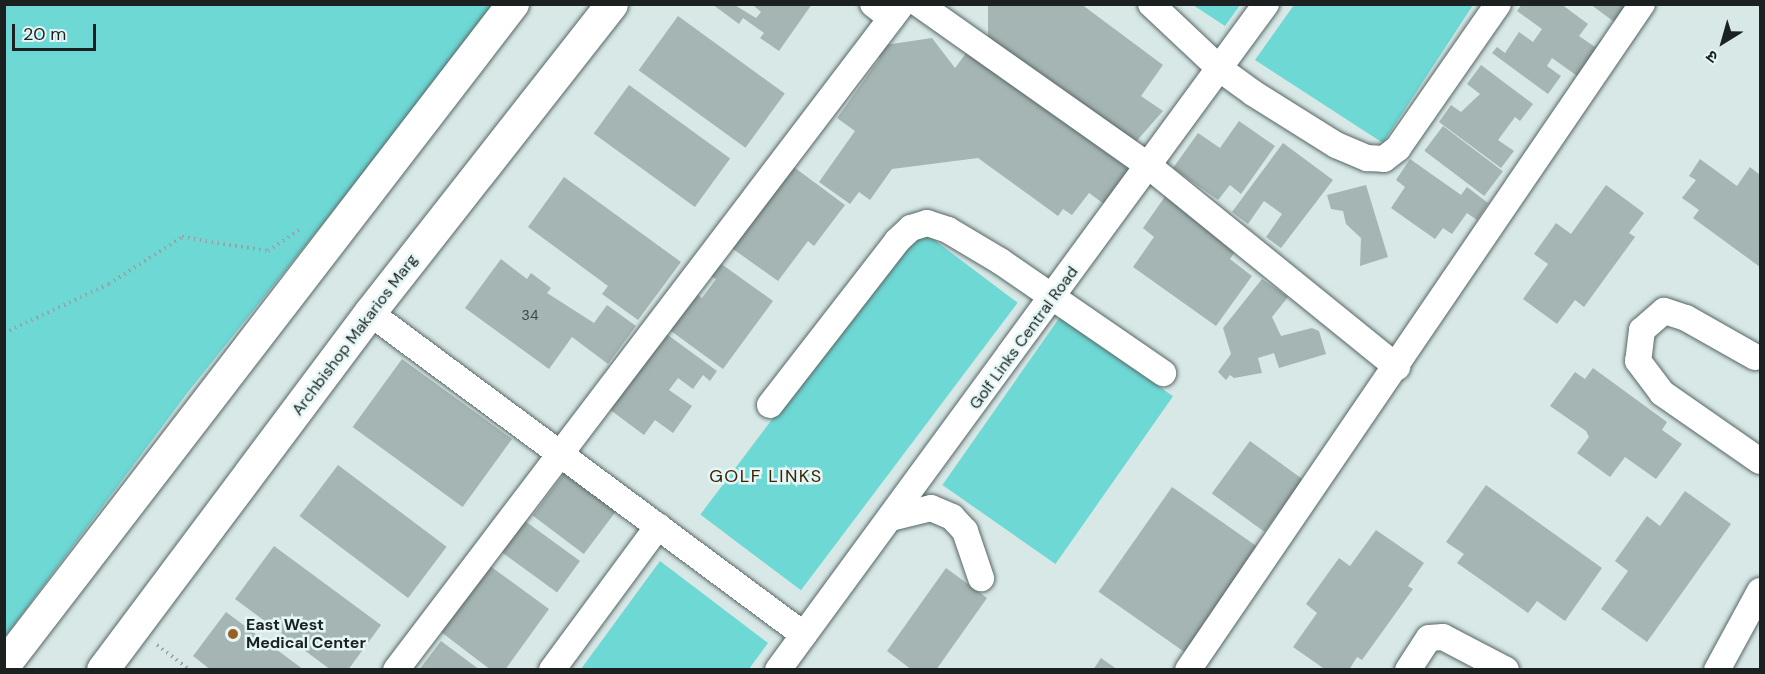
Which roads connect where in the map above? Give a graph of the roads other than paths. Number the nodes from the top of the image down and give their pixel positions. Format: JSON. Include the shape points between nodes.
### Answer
{"nodes":[{"id":1,"x":513,"y":4,"type":"edge"},
{"id":2,"x":612,"y":4,"type":"edge"},
{"id":3,"x":920,"y":4,"type":"edge"},
{"id":4,"x":1151,"y":4,"type":"edge"},
{"id":5,"x":1266,"y":4,"type":"edge"},
{"id":6,"x":1498,"y":4,"type":"edge"},
{"id":7,"x":1642,"y":4,"type":"edge"},
{"id":8,"x":889,"y":9,"type":"edge"},
{"id":9,"x":1220,"y":69,"type":"junction"},
{"id":10,"x":1150,"y":167,"type":"junction"},
{"id":11,"x":1054,"y":297,"type":"junction"},
{"id":12,"x":370,"y":313,"type":"junction"},
{"id":13,"x":1755,"y":357,"type":"dead end"},
{"id":14,"x":1397,"y":367,"type":"junction"},
{"id":15,"x":1164,"y":373,"type":"dead end"},
{"id":16,"x":770,"y":405,"type":"dead end"},
{"id":17,"x":561,"y":453,"type":"junction"},
{"id":18,"x":1761,"y":461,"type":"edge"},
{"id":19,"x":891,"y":518,"type":"junction"},
{"id":20,"x":658,"y":526,"type":"junction"},
{"id":21,"x":981,"y":578,"type":"dead end"},
{"id":22,"x":1761,"y":591,"type":"edge"},
{"id":23,"x":804,"y":635,"type":"junction"},
{"id":24,"x":4,"y":666,"type":"edge"},
{"id":25,"x":104,"y":669,"type":"edge"},
{"id":26,"x":396,"y":669,"type":"edge"},
{"id":27,"x":552,"y":669,"type":"edge"},
{"id":28,"x":778,"y":669,"type":"edge"},
{"id":29,"x":1188,"y":669,"type":"edge"},
{"id":30,"x":1408,"y":669,"type":"edge"},
{"id":31,"x":1506,"y":669,"type":"edge"},
{"id":32,"x":1718,"y":669,"type":"edge"}],
"edges":[{"from":1,"to":24,"type":"street"},
{"from":2,"to":12,"type":"street","name":"Archbishop Makarios Marg"},
{"from":3,"to":10,"type":"street"},
{"from":4,"to":9,"type":"street"},
{"from":5,"to":9,"type":"street","name":"Golf Links Central Road"},
{"from":6,"to":9,"type":"street","via":[[1398,148],[1384,159],[1367,158],[1336,145]]},
{"from":7,"to":14,"type":"street"},
{"from":8,"to":17,"type":"street"},
{"from":9,"to":10,"type":"street","name":"Golf Links Central Road"},
{"from":10,"to":11,"type":"street","name":"Golf Links Central Road"},
{"from":10,"to":14,"type":"street"},
{"from":11,"to":15,"type":"street"},
{"from":11,"to":16,"type":"street","via":[[948,230],[927,223],[911,228]]},
{"from":11,"to":19,"type":"street","name":"Golf Links Central Road"},
{"from":12,"to":17,"type":"street"},
{"from":12,"to":25,"type":"street","name":"Archbishop Makarios Marg"},
{"from":13,"to":18,"type":"street","via":[[1686,318],[1664,311],[1642,330],[1638,361],[1662,393]]},
{"from":14,"to":29,"type":"street"},
{"from":17,"to":20,"type":"street"},
{"from":17,"to":26,"type":"street"},
{"from":19,"to":21,"type":"street","via":[[931,508],[952,518],[965,531]]},
{"from":19,"to":23,"type":"street","name":"Golf Links Central Road"},
{"from":20,"to":23,"type":"street"},
{"from":20,"to":27,"type":"street"},
{"from":22,"to":32,"type":"street"},
{"from":23,"to":28,"type":"street","name":"Golf Links Central Road"},
{"from":30,"to":31,"type":"street","via":[[1430,638],[1443,637]]}]}
